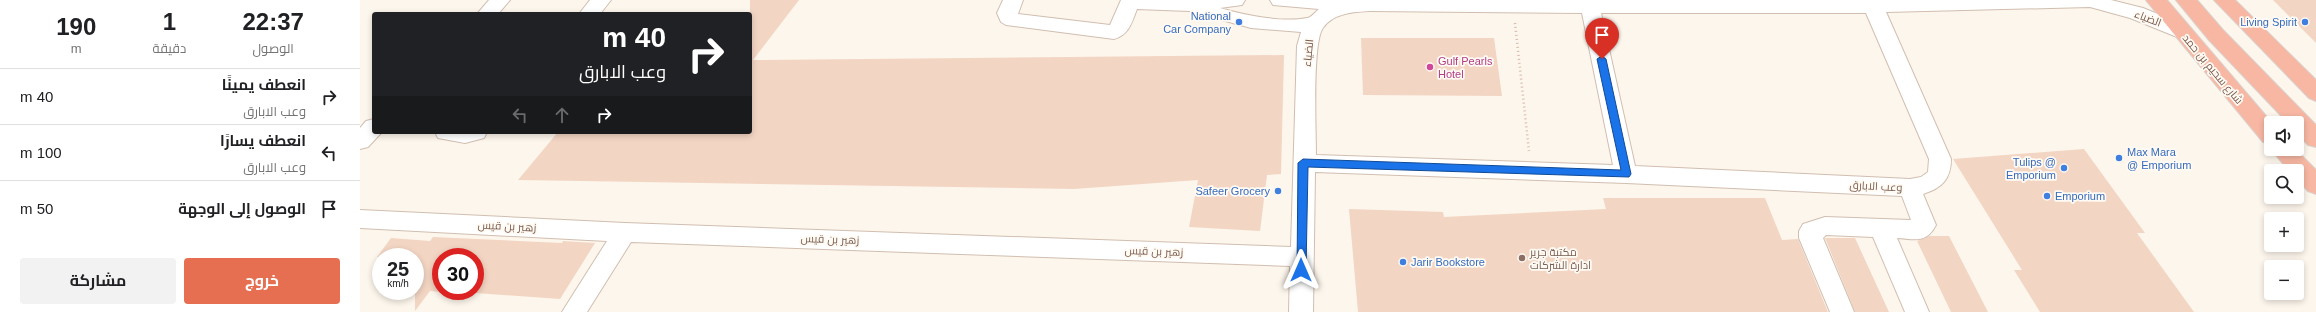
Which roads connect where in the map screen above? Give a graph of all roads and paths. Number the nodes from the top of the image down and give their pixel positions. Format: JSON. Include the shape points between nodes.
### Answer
{"nodes":[{"id":1,"x":500,"y":0,"type":"edge"},
{"id":2,"x":601,"y":0,"type":"edge"},
{"id":3,"x":1013,"y":0,"type":"edge"},
{"id":4,"x":1235,"y":0,"type":"edge"},
{"id":5,"x":1280,"y":0,"type":"edge"},
{"id":6,"x":2156,"y":0,"type":"edge"},
{"id":7,"x":2186,"y":0,"type":"edge"},
{"id":8,"x":2224,"y":0,"type":"edge"},
{"id":9,"x":1131,"y":1,"type":"edge"},
{"id":10,"x":2091,"y":1,"type":"edge"},
{"id":11,"x":1455,"y":3,"type":"edge"},
{"id":12,"x":1651,"y":3,"type":"edge"},
{"id":13,"x":1879,"y":4,"type":"edge"},
{"id":14,"x":1191,"y":5,"type":"junction"},
{"id":15,"x":1513,"y":6,"type":"junction"},
{"id":16,"x":1590,"y":6,"type":"junction"},
{"id":17,"x":1344,"y":7,"type":"junction"},
{"id":18,"x":489,"y":12,"type":"edge"},
{"id":19,"x":591,"y":12,"type":"edge"},
{"id":20,"x":1313,"y":25,"type":"junction"},
{"id":21,"x":2182,"y":32,"type":"junction"},
{"id":22,"x":2316,"y":93,"type":"edge"},
{"id":23,"x":2264,"y":128,"type":"edge"},
{"id":24,"x":372,"y":129,"type":"edge"},
{"id":25,"x":2316,"y":139,"type":"edge"},
{"id":26,"x":360,"y":141,"type":"edge"},
{"id":27,"x":2289,"y":156,"type":"edge"},
{"id":28,"x":1303,"y":163,"type":"junction"},
{"id":29,"x":1531,"y":170,"type":"junction"},
{"id":30,"x":1626,"y":174,"type":"junction"},
{"id":31,"x":2316,"y":184,"type":"edge"},
{"id":32,"x":1910,"y":188,"type":"junction"},
{"id":33,"x":360,"y":219,"type":"edge"},
{"id":34,"x":1880,"y":227,"type":"junction"},
{"id":35,"x":624,"y":232,"type":"junction"},
{"id":36,"x":1301,"y":257,"type":"junction"},
{"id":37,"x":574,"y":312,"type":"edge"},
{"id":38,"x":1301,"y":312,"type":"edge"},
{"id":39,"x":1842,"y":312,"type":"edge"},
{"id":40,"x":1917,"y":312,"type":"edge"}],
"edges":[{"from":1,"to":18,"type":"street"},
{"from":2,"to":19,"type":"street"},
{"from":3,"to":9,"type":"street","via":[[1007,13],[1013,20],[1114,32],[1121,26]]},
{"from":4,"to":14,"type":"street"},
{"from":5,"to":17,"type":"street"},
{"from":6,"to":21,"type":"highway","name":"شارع سحيم بن حمد"},
{"from":7,"to":25,"type":"highway"},
{"from":8,"to":22,"type":"highway"},
{"from":9,"to":14,"type":"street"},
{"from":10,"to":13,"type":"street","name":"الضياء"},
{"from":10,"to":21,"type":"street","name":"الضياء","via":[[2136,13]]},
{"from":11,"to":15,"type":"street","name":"الضياء"},
{"from":11,"to":17,"type":"street","name":"الضياء","via":[[1370,4]]},
{"from":12,"to":13,"type":"street","name":"الضياء"},
{"from":12,"to":16,"type":"street","name":"الضياء"},
{"from":13,"to":32,"type":"street","name":"وعب الابارق","via":[[1940,159],[1941,170],[1936,178],[1926,185]]},
{"from":14,"to":20,"type":"street","via":[[1210,13],[1254,23]]},
{"from":15,"to":16,"type":"street","name":"الضياء"},
{"from":15,"to":29,"type":"path"},
{"from":16,"to":30,"type":"street"},
{"from":17,"to":20,"type":"street","name":"الضياء","via":[[1326,14]]},
{"from":20,"to":28,"type":"street","name":"الضياء","via":[[1307,46]]},
{"from":21,"to":23,"type":"highway","name":"شارع سحيم بن حمد"},
{"from":24,"to":26,"type":"street"},
{"from":27,"to":31,"type":"highway"},
{"from":28,"to":29,"type":"street","name":"وعب الابارق"},
{"from":28,"to":36,"type":"street","name":"الضياء"},
{"from":29,"to":30,"type":"street","name":"وعب الابارق"},
{"from":30,"to":32,"type":"street","name":"وعب الابارق"},
{"from":32,"to":34,"type":"street","via":[[1924,228],[1914,230]]},
{"from":33,"to":35,"type":"street","name":"زهير بن قيس"},
{"from":34,"to":39,"type":"street","via":[[1825,226],[1811,231],[1811,238]]},
{"from":34,"to":40,"type":"street"},
{"from":35,"to":36,"type":"street","name":"زهير بن قيس"},
{"from":35,"to":37,"type":"street"},
{"from":36,"to":38,"type":"street","name":"الضياء"}]}
